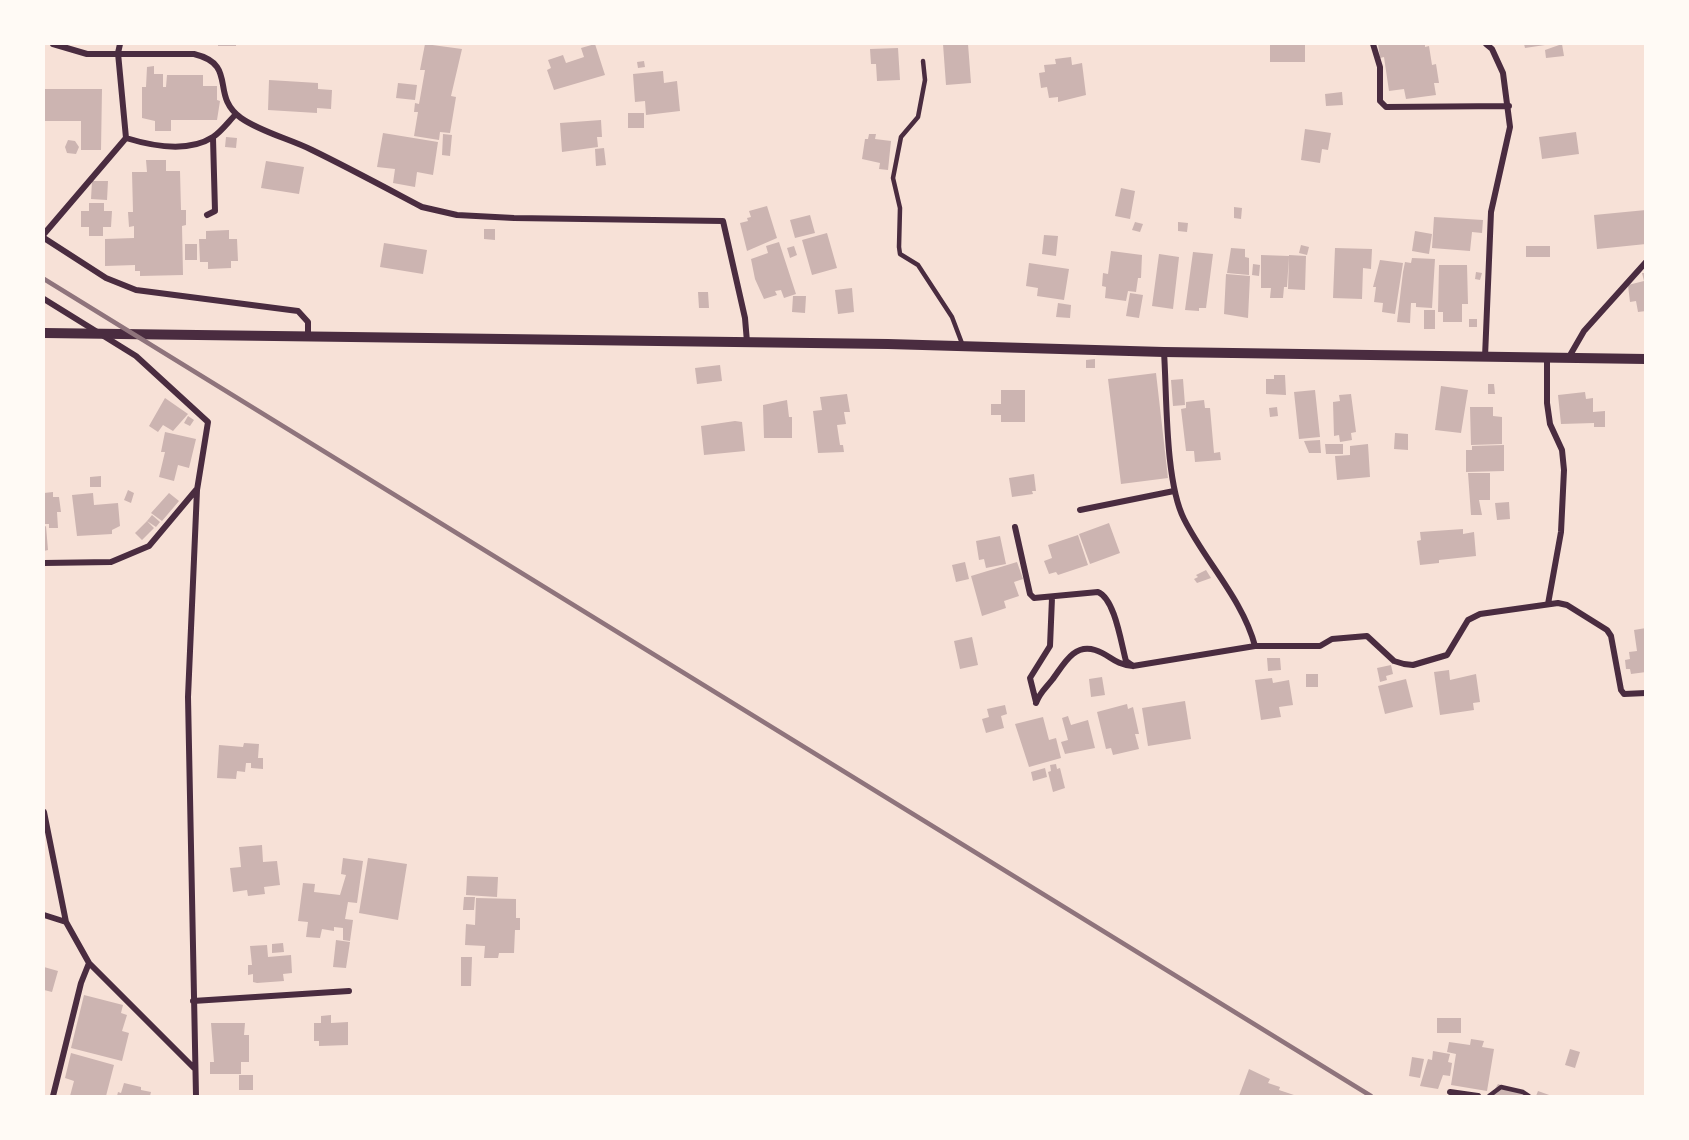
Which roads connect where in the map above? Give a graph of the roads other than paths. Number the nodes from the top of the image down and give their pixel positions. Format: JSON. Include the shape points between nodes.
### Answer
{"nodes":[{"id":1,"x":54,"y":44,"type":"edge"},
{"id":2,"x":120,"y":44,"type":"edge"},
{"id":3,"x":1373,"y":44,"type":"edge"},
{"id":4,"x":1486,"y":44,"type":"edge"},
{"id":5,"x":118,"y":53,"type":"junction"},
{"id":6,"x":923,"y":61,"type":"dead end"},
{"id":7,"x":1509,"y":106,"type":"junction"},
{"id":8,"x":236,"y":114,"type":"junction"},
{"id":9,"x":126,"y":138,"type":"junction"},
{"id":10,"x":213,"y":138,"type":"junction"},
{"id":11,"x":207,"y":215,"type":"dead end"},
{"id":12,"x":44,"y":236,"type":"edge"},
{"id":13,"x":1646,"y":262,"type":"edge"},
{"id":14,"x":44,"y":299,"type":"edge"},
{"id":15,"x":49,"y":333,"type":"edge"},
{"id":16,"x":308,"y":335,"type":"junction"},
{"id":17,"x":747,"y":343,"type":"junction"},
{"id":18,"x":963,"y":348,"type":"junction"},
{"id":19,"x":1164,"y":352,"type":"junction"},
{"id":20,"x":1485,"y":357,"type":"junction"},
{"id":21,"x":1547,"y":357,"type":"junction"},
{"id":22,"x":1569,"y":357,"type":"junction"},
{"id":23,"x":1646,"y":359,"type":"edge"},
{"id":24,"x":197,"y":490,"type":"junction"},
{"id":25,"x":1174,"y":491,"type":"junction"},
{"id":26,"x":1080,"y":510,"type":"dead end"},
{"id":27,"x":1015,"y":527,"type":"dead end"},
{"id":28,"x":44,"y":563,"type":"edge"},
{"id":29,"x":1052,"y":598,"type":"junction"},
{"id":30,"x":1548,"y":604,"type":"junction"},
{"id":31,"x":1255,"y":646,"type":"junction"},
{"id":32,"x":1133,"y":666,"type":"junction"},
{"id":33,"x":1646,"y":693,"type":"edge"},
{"id":34,"x":44,"y":812,"type":"edge"},
{"id":35,"x":44,"y":915,"type":"edge"},
{"id":36,"x":66,"y":922,"type":"junction"},
{"id":37,"x":89,"y":963,"type":"junction"},
{"id":38,"x":349,"y":991,"type":"dead end"},
{"id":39,"x":193,"y":1001,"type":"junction"},
{"id":40,"x":194,"y":1068,"type":"junction"},
{"id":41,"x":1450,"y":1092,"type":"dead end"},
{"id":42,"x":53,"y":1096,"type":"edge"},
{"id":43,"x":196,"y":1096,"type":"edge"},
{"id":44,"x":1478,"y":1096,"type":"edge"},
{"id":45,"x":1489,"y":1096,"type":"edge"},
{"id":46,"x":1529,"y":1096,"type":"edge"}],
"edges":[{"from":1,"to":5,"type":"street","via":[[87,54]]},
{"from":2,"to":5,"type":"street"},
{"from":3,"to":7,"type":"street","via":[[1380,66],[1380,101],[1386,108]]},
{"from":4,"to":7,"type":"street","via":[[1503,73]]},
{"from":5,"to":8,"type":"street","via":[[207,57],[219,68],[224,97]]},
{"from":5,"to":9,"type":"street"},
{"from":6,"to":18,"type":"lane","via":[[925,80],[918,117],[901,137],[893,178],[900,208],[899,247],[900,254],[918,265],[952,317]]},
{"from":7,"to":20,"type":"street","via":[[1509,140],[1491,212]]},
{"from":8,"to":10,"type":"street"},
{"from":8,"to":17,"type":"street","via":[[439,212],[514,218],[723,221]]},
{"from":9,"to":10,"type":"street","via":[[167,147]]},
{"from":9,"to":12,"type":"street"},
{"from":10,"to":11,"type":"street","via":[[215,211]]},
{"from":12,"to":16,"type":"street","via":[[106,278],[136,290],[298,311],[308,321]]},
{"from":13,"to":22,"type":"street","via":[[1584,331]]},
{"from":14,"to":24,"type":"street","via":[[136,356],[203,417],[208,430]]},
{"from":15,"to":16,"type":"street"},
{"from":16,"to":17,"type":"street"},
{"from":17,"to":18,"type":"street"},
{"from":18,"to":19,"type":"street"},
{"from":19,"to":20,"type":"street"},
{"from":19,"to":25,"type":"street"},
{"from":20,"to":21,"type":"street"},
{"from":21,"to":22,"type":"street"},
{"from":21,"to":30,"type":"street","via":[[1550,424],[1562,450],[1564,470],[1561,532]]},
{"from":22,"to":23,"type":"street"},
{"from":24,"to":28,"type":"street","via":[[149,546],[111,562]]},
{"from":24,"to":39,"type":"street","via":[[188,697]]},
{"from":25,"to":26,"type":"street"},
{"from":25,"to":31,"type":"street","via":[[1183,518],[1245,620]]},
{"from":27,"to":29,"type":"street","via":[[1030,594],[1034,598]]},
{"from":29,"to":32,"type":"street","via":[[1102,594],[1110,603],[1126,661]]},
{"from":29,"to":32,"type":"street","via":[[1050,646],[1030,678],[1036,703],[1041,690],[1063,663],[1081,650],[1092,648],[1117,664]]},
{"from":30,"to":31,"type":"street","via":[[1480,614],[1468,620],[1447,655],[1413,665],[1394,661],[1366,636],[1332,639],[1320,646]]},
{"from":30,"to":33,"type":"street","via":[[1567,605],[1607,630],[1621,690],[1624,694]]},
{"from":31,"to":32,"type":"street"},
{"from":34,"to":36,"type":"street"},
{"from":35,"to":36,"type":"street"},
{"from":36,"to":37,"type":"street"},
{"from":37,"to":40,"type":"street"},
{"from":37,"to":42,"type":"street"},
{"from":38,"to":39,"type":"street"},
{"from":39,"to":40,"type":"street"},
{"from":40,"to":43,"type":"street"},
{"from":41,"to":44,"type":"street"},
{"from":45,"to":46,"type":"lane","via":[[1501,1087]]}]}
